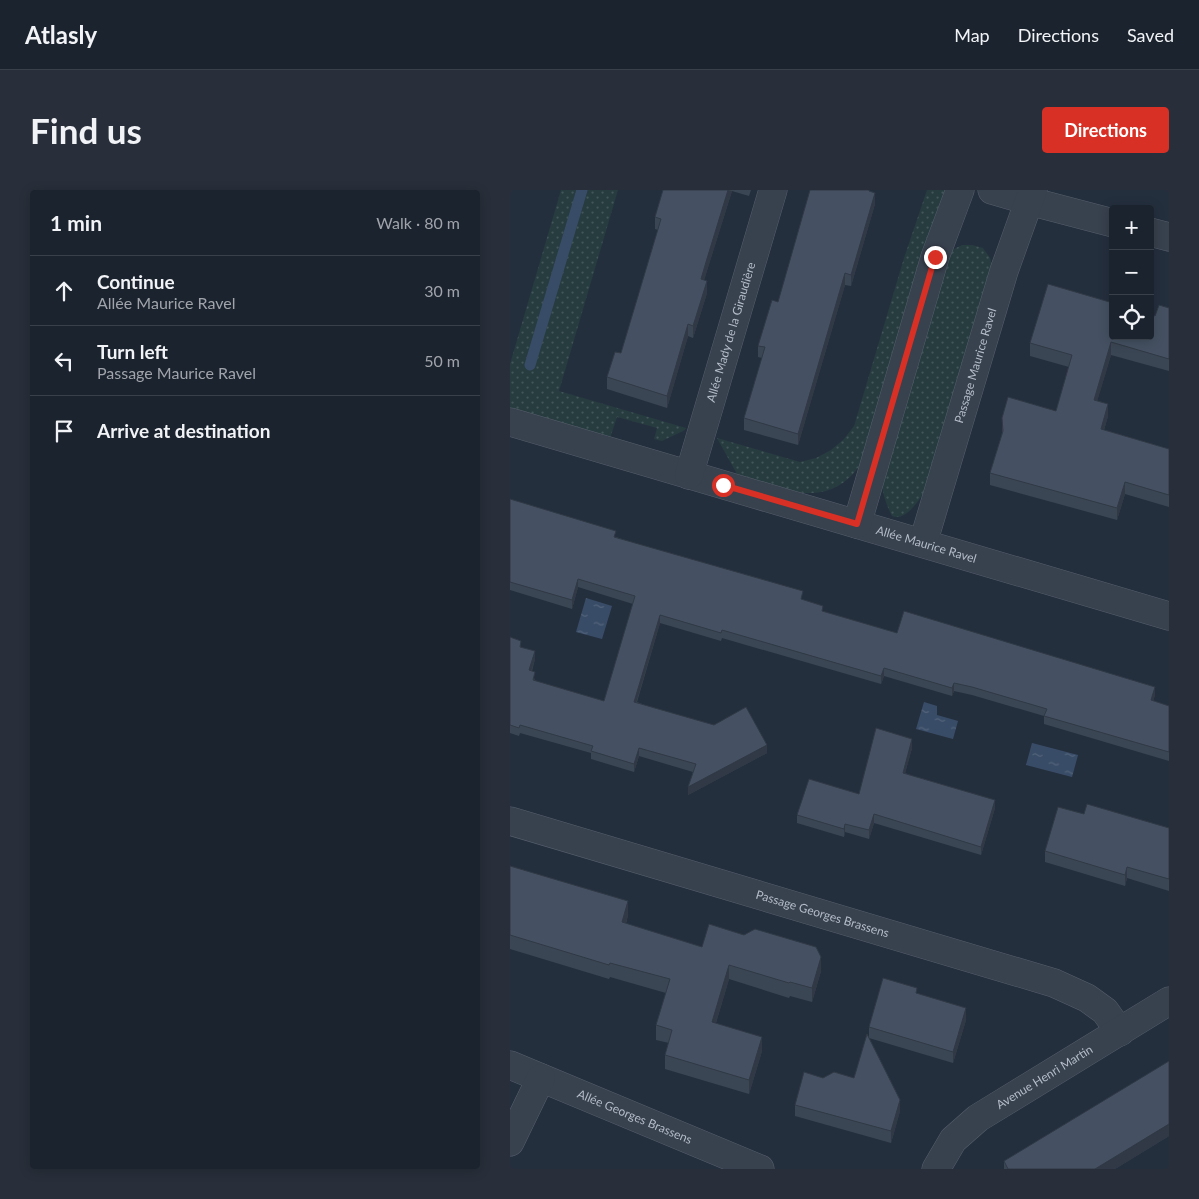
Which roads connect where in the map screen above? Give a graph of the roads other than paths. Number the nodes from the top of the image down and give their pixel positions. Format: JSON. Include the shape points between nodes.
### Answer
{"nodes":[{"id":1,"x":773,"y":190,"type":"edge"},
{"id":2,"x":960,"y":190,"type":"edge"},
{"id":3,"x":992,"y":190,"type":"edge"},
{"id":4,"x":1031,"y":196,"type":"edge"},
{"id":5,"x":1109,"y":222,"type":"edge"},
{"id":6,"x":1154,"y":233,"type":"edge"},
{"id":7,"x":1169,"y":237,"type":"edge"},
{"id":8,"x":510,"y":422,"type":"edge"},
{"id":9,"x":689,"y":475,"type":"junction"},
{"id":10,"x":857,"y":524,"type":"junction"},
{"id":11,"x":923,"y":544,"type":"junction"},
{"id":12,"x":1169,"y":616,"type":"edge"},
{"id":13,"x":510,"y":822,"type":"edge"},
{"id":14,"x":1169,"y":1001,"type":"edge"},
{"id":15,"x":1120,"y":1032,"type":"junction"},
{"id":16,"x":510,"y":1064,"type":"edge"},
{"id":17,"x":541,"y":1078,"type":"junction"},
{"id":18,"x":510,"y":1142,"type":"edge"},
{"id":19,"x":760,"y":1169,"type":"edge"},
{"id":20,"x":936,"y":1169,"type":"edge"}],
"edges":[{"from":1,"to":9,"type":"street","name":"Allée Mady de la Giraudière"},
{"from":2,"to":10,"type":"street","via":[[935,257]]},
{"from":3,"to":4,"type":"street"},
{"from":4,"to":5,"type":"street"},
{"from":4,"to":11,"type":"street","name":"Passage Maurice Ravel","via":[[1004,271]]},
{"from":6,"to":7,"type":"street"},
{"from":8,"to":9,"type":"street","name":"Allée Maurice Ravel"},
{"from":9,"to":10,"type":"street","name":"Allée Maurice Ravel"},
{"from":10,"to":11,"type":"street","name":"Allée Maurice Ravel"},
{"from":11,"to":12,"type":"street","name":"Allée Maurice Ravel"},
{"from":13,"to":15,"type":"street","name":"Passage Georges Brassens","via":[[1054,983],[1087,998],[1105,1011]]},
{"from":14,"to":15,"type":"street","name":"Avenue Henri Martin"},
{"from":15,"to":20,"type":"street","name":"Avenue Henri Martin","via":[[978,1118],[953,1140]]},
{"from":16,"to":17,"type":"street","name":"Allée Georges Brassens"},
{"from":17,"to":18,"type":"street"},
{"from":17,"to":19,"type":"street","name":"Allée Georges Brassens"}]}
